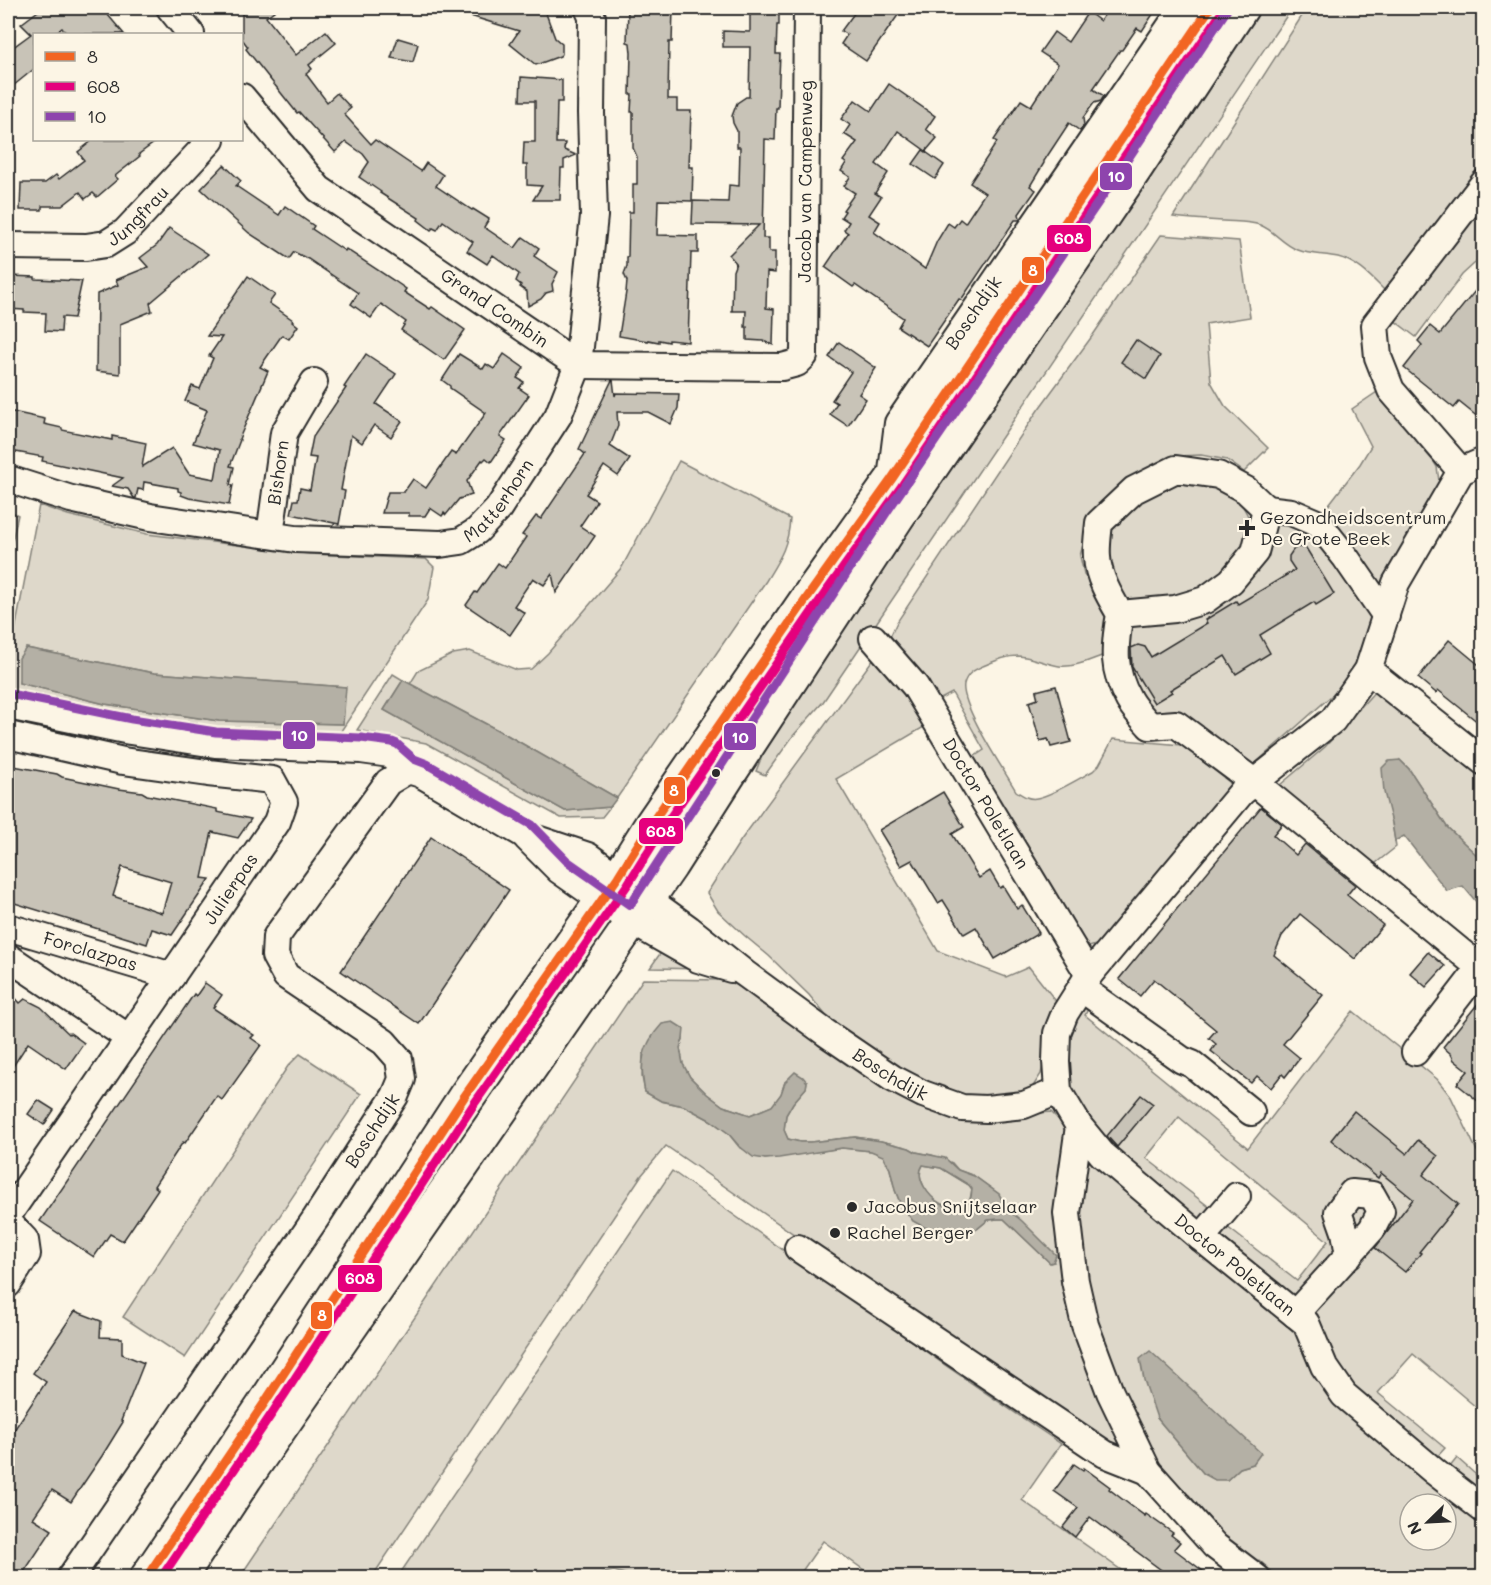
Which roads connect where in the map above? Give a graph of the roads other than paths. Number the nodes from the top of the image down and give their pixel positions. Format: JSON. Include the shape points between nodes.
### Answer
{"nodes":[{"id":1,"x":170,"y":8,"type":"edge"},
{"id":2,"x":588,"y":8,"type":"edge"},
{"id":3,"x":807,"y":8,"type":"edge"},
{"id":4,"x":1183,"y":8,"type":"edge"},
{"id":5,"x":1210,"y":8,"type":"edge"},
{"id":6,"x":1242,"y":8,"type":"edge"},
{"id":7,"x":190,"y":33,"type":"edge"},
{"id":8,"x":243,"y":102,"type":"edge"},
{"id":9,"x":210,"y":141,"type":"edge"},
{"id":10,"x":1484,"y":183,"type":"edge"},
{"id":11,"x":8,"y":246,"type":"edge"},
{"id":12,"x":578,"y":365,"type":"junction"},
{"id":13,"x":314,"y":382,"type":"dead end"},
{"id":14,"x":1472,"y":466,"type":"edge"},
{"id":15,"x":8,"y":479,"type":"edge"},
{"id":16,"x":891,"y":480,"type":"junction"},
{"id":17,"x":1266,"y":509,"type":"junction"},
{"id":18,"x":270,"y":535,"type":"junction"},
{"id":19,"x":1120,"y":614,"type":"junction"},
{"id":20,"x":1386,"y":616,"type":"junction"},
{"id":21,"x":873,"y":638,"type":"dead end"},
{"id":22,"x":1368,"y":670,"type":"junction"},
{"id":23,"x":8,"y":706,"type":"edge"},
{"id":24,"x":8,"y":735,"type":"edge"},
{"id":25,"x":1484,"y":762,"type":"edge"},
{"id":26,"x":408,"y":770,"type":"junction"},
{"id":27,"x":1254,"y":782,"type":"junction"},
{"id":28,"x":610,"y":889,"type":"junction"},
{"id":29,"x":641,"y":911,"type":"junction"},
{"id":30,"x":8,"y":927,"type":"edge"},
{"id":31,"x":8,"y":957,"type":"edge"},
{"id":32,"x":1482,"y":970,"type":"edge"},
{"id":33,"x":172,"y":976,"type":"junction"},
{"id":34,"x":1085,"y":981,"type":"junction"},
{"id":35,"x":129,"y":1038,"type":"junction"},
{"id":36,"x":1415,"y":1052,"type":"dead end"},
{"id":37,"x":1058,"y":1091,"type":"junction"},
{"id":38,"x":1251,"y":1112,"type":"dead end"},
{"id":39,"x":1079,"y":1126,"type":"junction"},
{"id":40,"x":1237,"y":1196,"type":"dead end"},
{"id":41,"x":8,"y":1215,"type":"edge"},
{"id":42,"x":8,"y":1222,"type":"edge"},
{"id":43,"x":1201,"y":1238,"type":"junction"},
{"id":44,"x":798,"y":1248,"type":"dead end"},
{"id":45,"x":1349,"y":1255,"type":"dead end"},
{"id":46,"x":8,"y":1284,"type":"edge"},
{"id":47,"x":1295,"y":1314,"type":"junction"},
{"id":48,"x":1148,"y":1471,"type":"junction"},
{"id":49,"x":1484,"y":1510,"type":"edge"},
{"id":50,"x":70,"y":1578,"type":"edge"},
{"id":51,"x":146,"y":1578,"type":"edge"},
{"id":52,"x":180,"y":1578,"type":"edge"},
{"id":53,"x":1257,"y":1578,"type":"edge"}],
"edges":[{"from":1,"to":7,"type":"street"},
{"from":2,"to":12,"type":"street","name":"Matterhorn","via":[[592,17],[594,216]]},
{"from":3,"to":12,"type":"street","name":"Jacob van Campenweg","via":[[804,356],[797,363],[782,367]]},
{"from":4,"to":16,"type":"street","name":"Boschdijk","via":[[898,423]]},
{"from":5,"to":16,"type":"main road","name":"Boschdijk"},
{"from":6,"to":29,"type":"main road","via":[[898,517]]},
{"from":8,"to":12,"type":"street","name":"Grand Combin","via":[[319,189]]},
{"from":9,"to":11,"type":"street","name":"Jungfrau","via":[[125,232],[105,244]]},
{"from":10,"to":14,"type":"street","name":"Doctor Poletlaan","via":[[1375,325],[1378,357],[1391,390]]},
{"from":12,"to":18,"type":"street","name":"Matterhorn","via":[[558,416],[498,509],[461,541],[440,544]]},
{"from":13,"to":18,"type":"street","name":"Bishorn","via":[[284,433]]},
{"from":14,"to":20,"type":"street","name":"Doctor Poletlaan","via":[[1396,582]]},
{"from":15,"to":18,"type":"street","name":"Matterhorn","via":[[71,499],[150,517]]},
{"from":16,"to":28,"type":"main road","name":"Boschdijk","via":[[811,591]]},
{"from":17,"to":19,"type":"street","via":[[1255,552],[1230,581],[1205,600],[1176,609]]},
{"from":17,"to":19,"type":"street","via":[[1246,490],[1218,475],[1176,469],[1134,490],[1099,524],[1096,558]]},
{"from":17,"to":20,"type":"street","via":[[1291,512],[1319,524]]},
{"from":19,"to":27,"type":"street","via":[[1115,642],[1116,671],[1130,702],[1150,726],[1176,724]]},
{"from":20,"to":22,"type":"street","name":"Doctor Poletlaan"},
{"from":21,"to":34,"type":"street","name":"Doctor Poletlaan","via":[[915,686]]},
{"from":22,"to":25,"type":"street"},
{"from":22,"to":27,"type":"street","name":"Doctor Poletlaan","via":[[1333,720]]},
{"from":23,"to":26,"type":"street","via":[[215,744],[390,754]]},
{"from":24,"to":33,"type":"street","name":"Julierpas","via":[[123,760],[272,780],[284,802],[277,822]]},
{"from":26,"to":28,"type":"street","name":"Boschdijk","via":[[525,835],[559,870]]},
{"from":26,"to":50,"type":"street","name":"Boschdijk","via":[[388,782],[276,937],[274,956],[286,976],[384,1042],[399,1059],[402,1079],[395,1096]]},
{"from":27,"to":32,"type":"street"},
{"from":27,"to":34,"type":"street","name":"Doctor Poletlaan"},
{"from":28,"to":29,"type":"street","name":"Boschdijk"},
{"from":28,"to":51,"type":"main road","name":"Boschdijk","via":[[464,1097],[264,1405]]},
{"from":29,"to":37,"type":"street","name":"Boschdijk","via":[[689,929],[857,1055],[923,1094],[962,1108],[986,1109],[1024,1105]]},
{"from":29,"to":52,"type":"main road"},
{"from":30,"to":33,"type":"street","name":"Forclazpas"},
{"from":31,"to":35,"type":"street","name":"Forclazpas"},
{"from":32,"to":36,"type":"street"},
{"from":33,"to":35,"type":"street","name":"Julierpas"},
{"from":34,"to":37,"type":"street","name":"Doctor Poletlaan","via":[[1057,1033]]},
{"from":34,"to":38,"type":"street"},
{"from":35,"to":41,"type":"street","name":"Julierpas"},
{"from":37,"to":39,"type":"street","name":"Doctor Poletlaan"},
{"from":39,"to":43,"type":"street","name":"Doctor Poletlaan","via":[[1102,1154]]},
{"from":39,"to":48,"type":"street","via":[[1067,1213],[1075,1281],[1110,1392]]},
{"from":40,"to":43,"type":"street"},
{"from":42,"to":46,"type":"street","via":[[25,1240],[27,1254]]},
{"from":43,"to":47,"type":"street","name":"Doctor Poletlaan"},
{"from":44,"to":48,"type":"street","via":[[1106,1454]]},
{"from":45,"to":47,"type":"street"},
{"from":47,"to":49,"type":"street","name":"Doctor Poletlaan","via":[[1306,1323],[1324,1366],[1344,1395]]},
{"from":48,"to":53,"type":"street","via":[[1215,1546]]}]}
